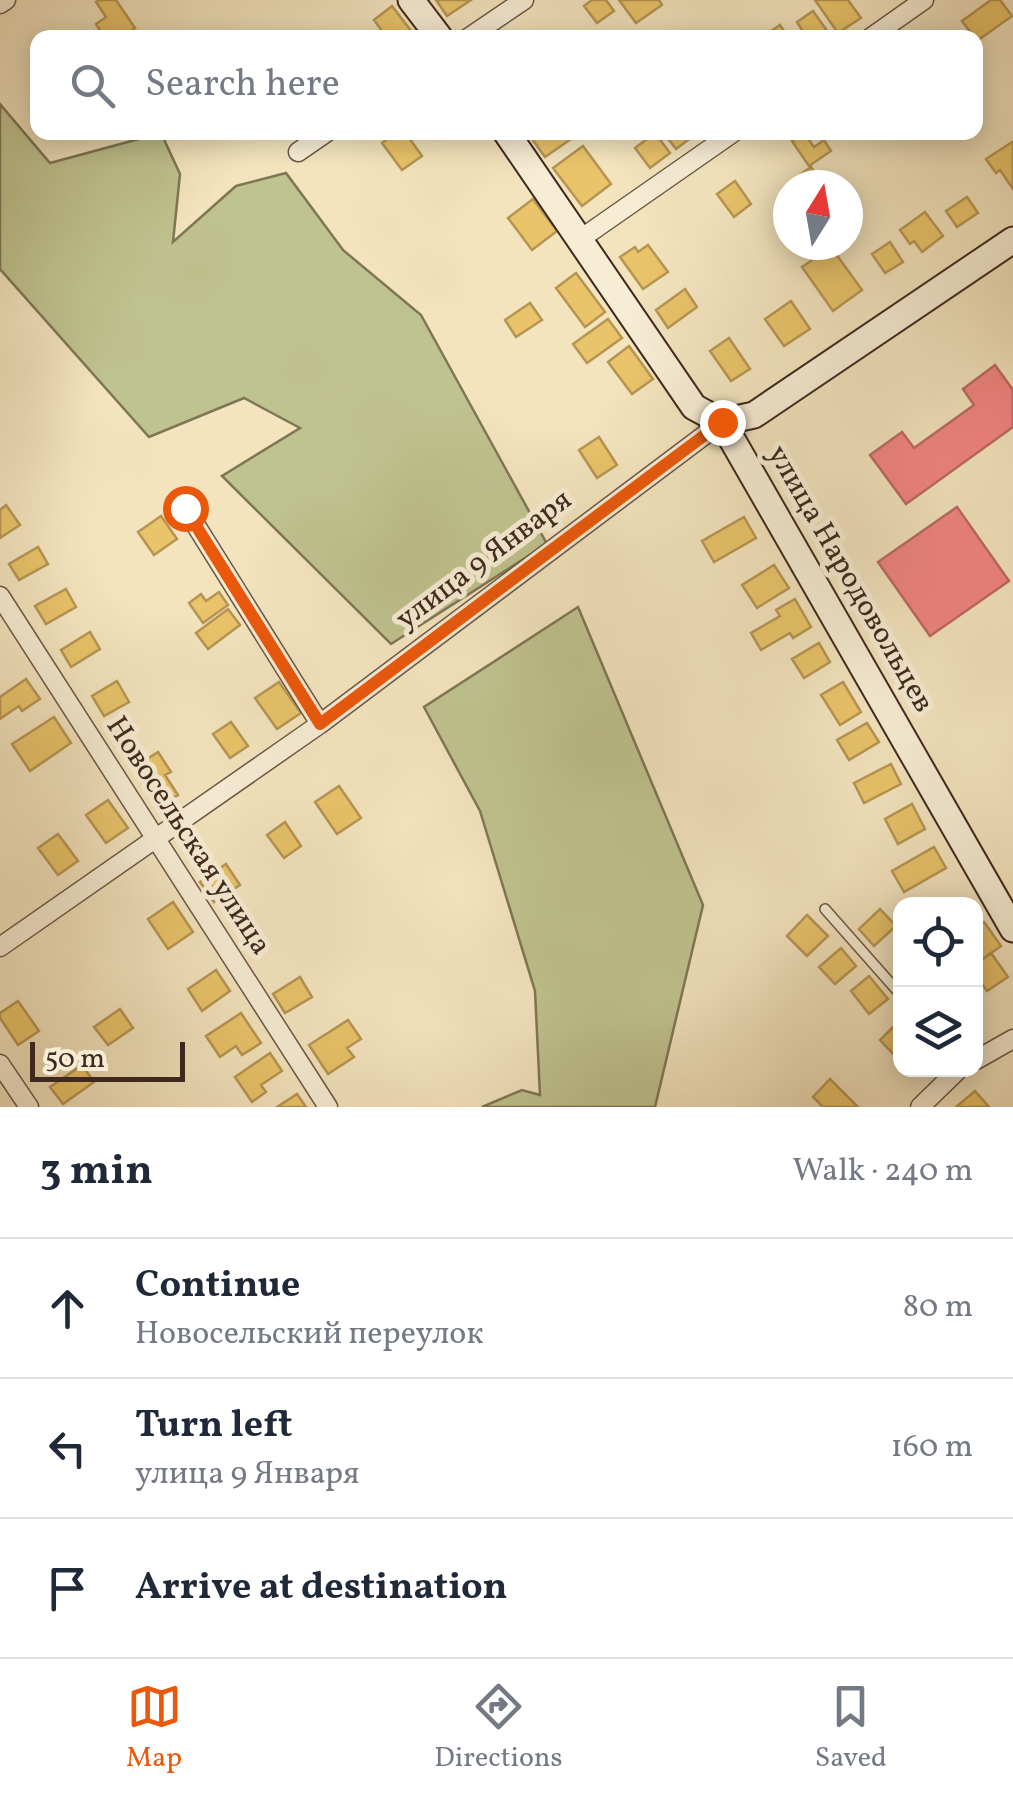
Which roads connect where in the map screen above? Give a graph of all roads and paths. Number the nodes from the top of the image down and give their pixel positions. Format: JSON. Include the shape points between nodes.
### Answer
{"nodes":[{"id":1,"x":411,"y":0,"type":"edge"},
{"id":2,"x":524,"y":0,"type":"edge"},
{"id":3,"x":924,"y":0,"type":"edge"},
{"id":4,"x":434,"y":30,"type":"edge"},
{"id":5,"x":480,"y":30,"type":"edge"},
{"id":6,"x":881,"y":30,"type":"edge"},
{"id":7,"x":315,"y":140,"type":"edge"},
{"id":8,"x":511,"y":140,"type":"edge"},
{"id":9,"x":723,"y":140,"type":"edge"},
{"id":10,"x":298,"y":152,"type":"dead end"},
{"id":11,"x":579,"y":240,"type":"junction"},
{"id":12,"x":1013,"y":240,"type":"edge"},
{"id":13,"x":722,"y":422,"type":"junction"},
{"id":14,"x":185,"y":508,"type":"dead end"},
{"id":15,"x":0,"y":596,"type":"edge"},
{"id":16,"x":320,"y":724,"type":"junction"},
{"id":17,"x":157,"y":836,"type":"junction"},
{"id":18,"x":825,"y":908,"type":"dead end"},
{"id":19,"x":1013,"y":929,"type":"edge"},
{"id":20,"x":0,"y":947,"type":"edge"},
{"id":21,"x":894,"y":987,"type":"edge"},
{"id":22,"x":1013,"y":1039,"type":"edge"},
{"id":23,"x":983,"y":1056,"type":"edge"},
{"id":24,"x":0,"y":1064,"type":"edge"},
{"id":25,"x":951,"y":1077,"type":"edge"},
{"id":26,"x":29,"y":1107,"type":"edge"},
{"id":27,"x":328,"y":1107,"type":"edge"},
{"id":28,"x":920,"y":1107,"type":"edge"}],
"edges":[{"from":1,"to":4,"type":"main road"},
{"from":2,"to":5,"type":"street"},
{"from":3,"to":6,"type":"street"},
{"from":7,"to":10,"type":"street"},
{"from":8,"to":11,"type":"main road","name":"улица Народовольцев"},
{"from":9,"to":11,"type":"street"},
{"from":11,"to":13,"type":"main road","name":"улица Народовольцев","via":[[694,407]]},
{"from":12,"to":13,"type":"main road","name":"улица 9 Января","via":[[754,416]]},
{"from":13,"to":16,"type":"street","name":"улица 9 Января"},
{"from":13,"to":19,"type":"main road","name":"улица Народовольцев"},
{"from":14,"to":16,"type":"street"},
{"from":15,"to":17,"type":"street","name":"Новосельская улица"},
{"from":16,"to":17,"type":"street","name":"улица 9 Января"},
{"from":17,"to":20,"type":"street","name":"улица 9 Января"},
{"from":17,"to":27,"type":"street","name":"Новосельская улица"},
{"from":18,"to":21,"type":"lane"},
{"from":22,"to":23,"type":"street"},
{"from":24,"to":26,"type":"street"},
{"from":25,"to":28,"type":"street"}]}
